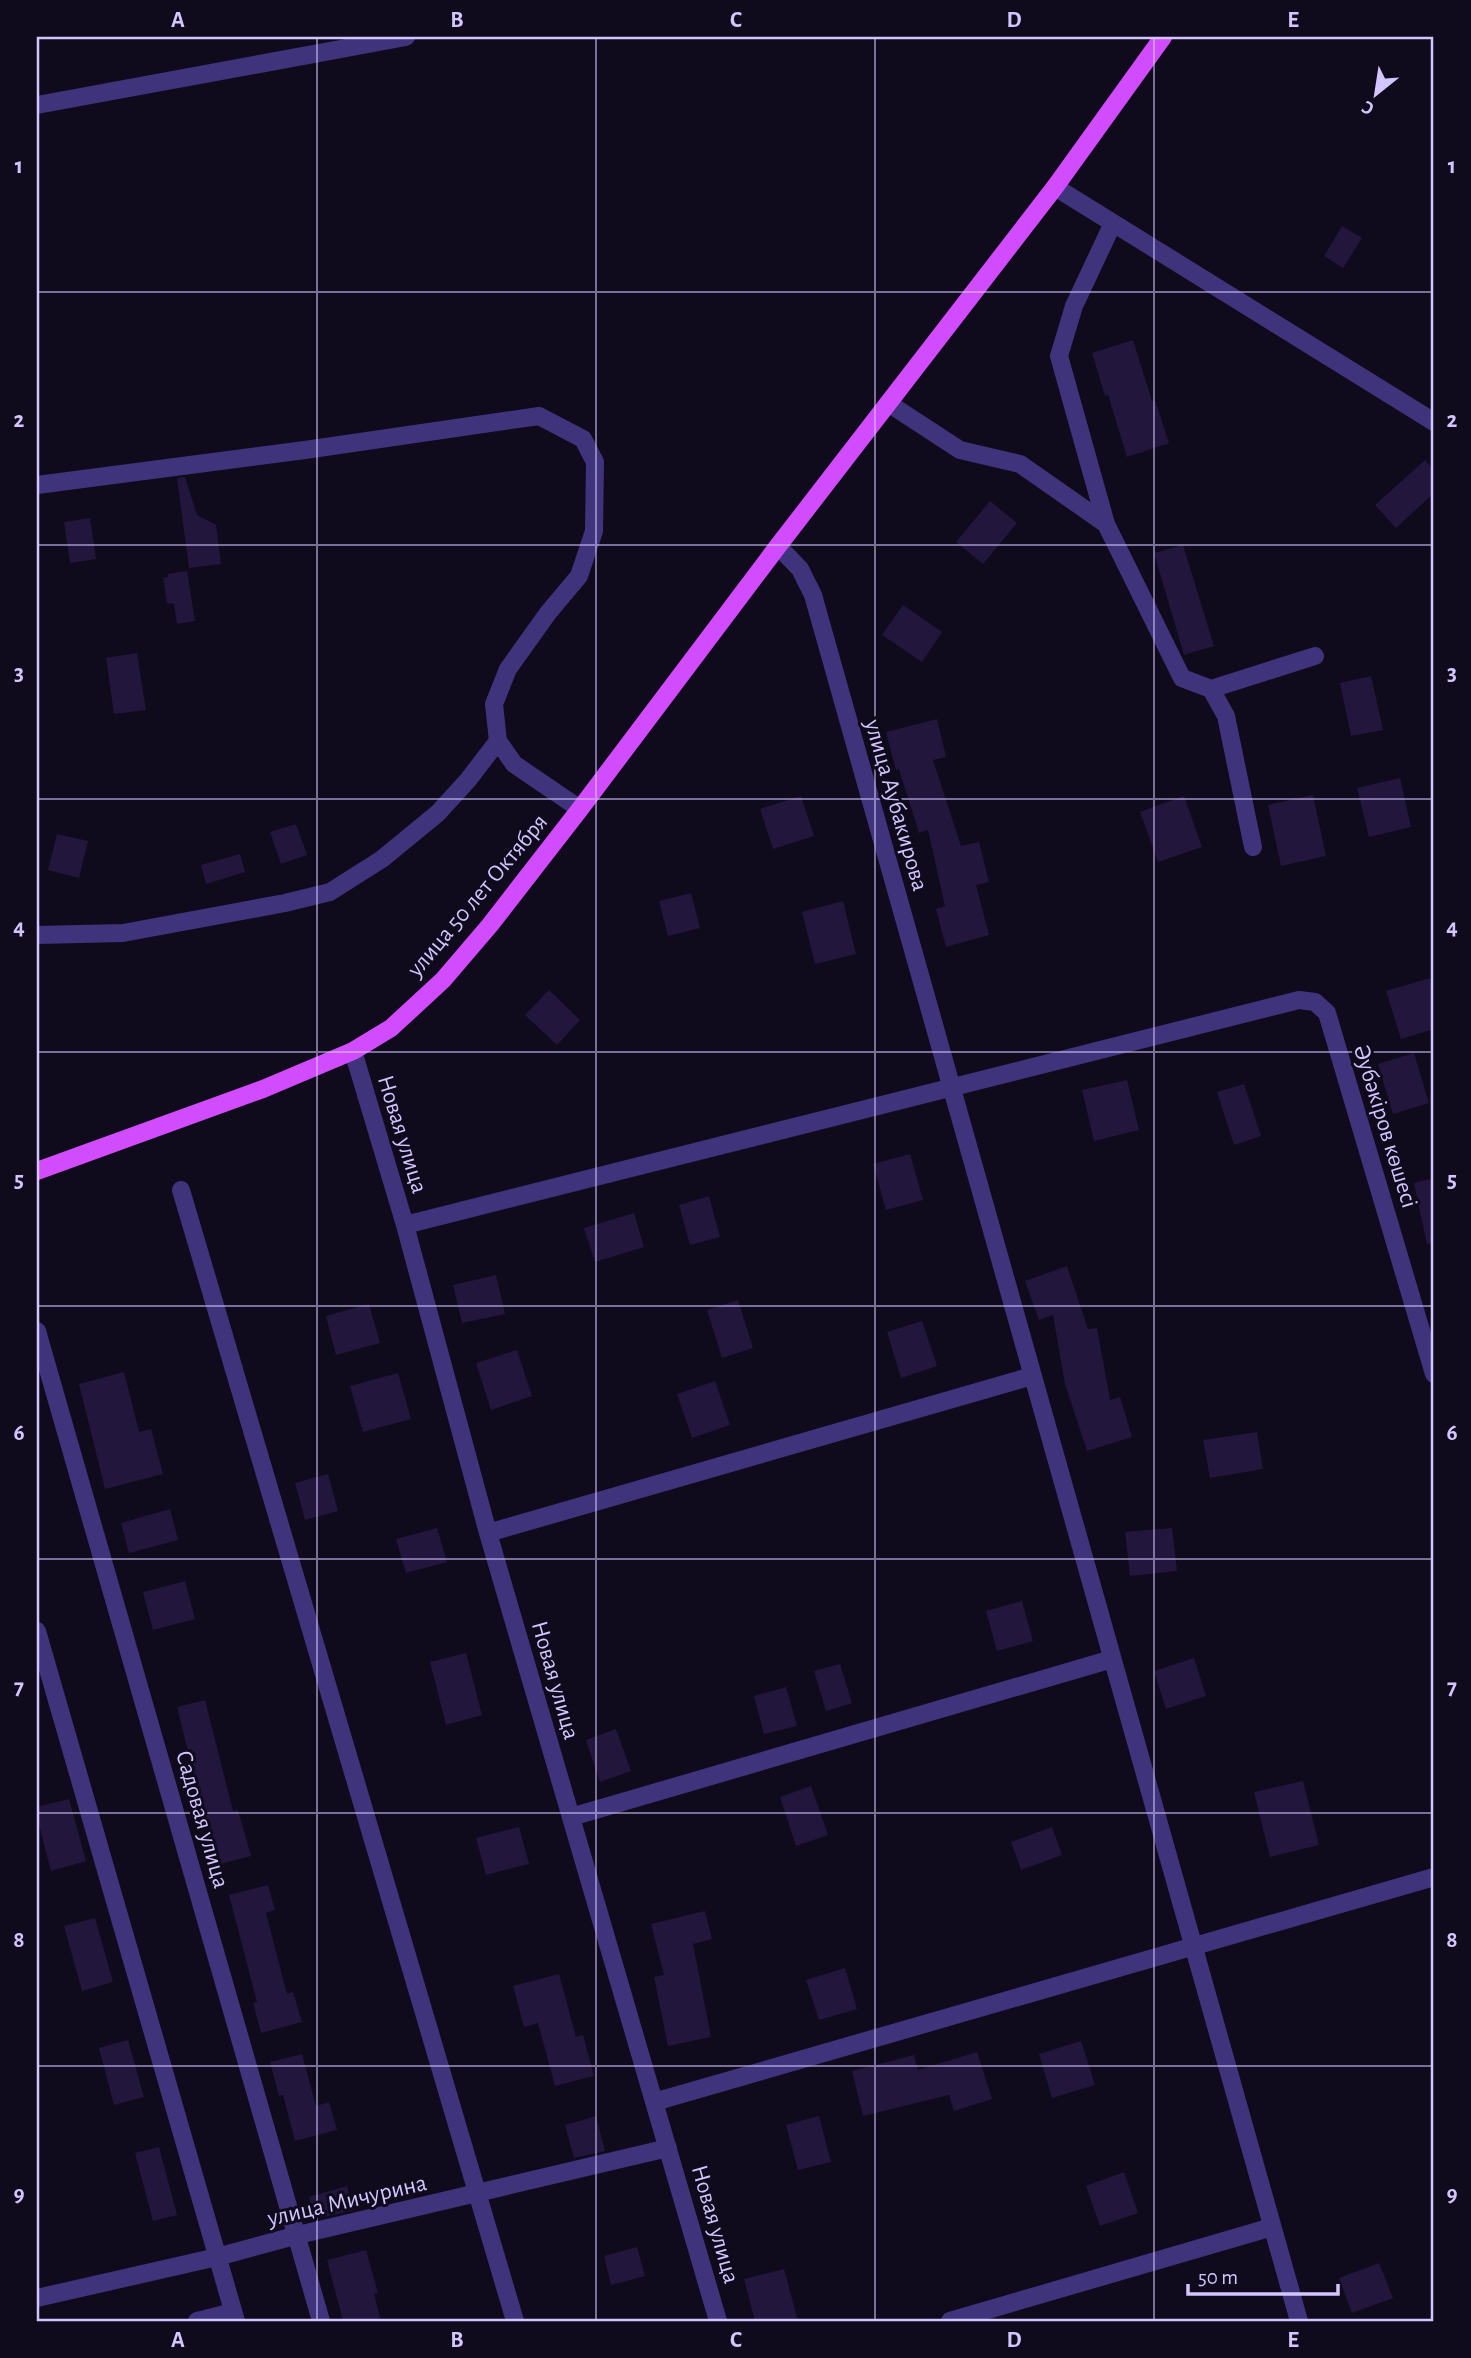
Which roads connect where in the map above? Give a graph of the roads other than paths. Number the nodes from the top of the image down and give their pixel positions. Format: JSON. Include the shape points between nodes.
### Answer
{"nodes":[{"id":1,"x":406,"y":37,"type":"edge"},
{"id":2,"x":1163,"y":37,"type":"edge"},
{"id":3,"x":37,"y":105,"type":"edge"},
{"id":4,"x":1055,"y":187,"type":"junction"},
{"id":5,"x":1113,"y":223,"type":"junction"},
{"id":6,"x":888,"y":403,"type":"junction"},
{"id":7,"x":1434,"y":422,"type":"edge"},
{"id":8,"x":37,"y":485,"type":"edge"},
{"id":9,"x":1106,"y":524,"type":"junction"},
{"id":10,"x":778,"y":546,"type":"junction"},
{"id":11,"x":1315,"y":656,"type":"dead end"},
{"id":12,"x":1211,"y":688,"type":"junction"},
{"id":13,"x":498,"y":741,"type":"junction"},
{"id":14,"x":580,"y":809,"type":"junction"},
{"id":15,"x":1253,"y":847,"type":"dead end"},
{"id":16,"x":37,"y":935,"type":"edge"},
{"id":17,"x":353,"y":1051,"type":"junction"},
{"id":18,"x":951,"y":1087,"type":"junction"},
{"id":19,"x":37,"y":1171,"type":"edge"},
{"id":20,"x":181,"y":1190,"type":"dead end"},
{"id":21,"x":405,"y":1225,"type":"junction"},
{"id":22,"x":37,"y":1331,"type":"edge"},
{"id":23,"x":1434,"y":1374,"type":"edge"},
{"id":24,"x":1032,"y":1376,"type":"junction"},
{"id":25,"x":488,"y":1533,"type":"junction"},
{"id":26,"x":37,"y":1631,"type":"edge"},
{"id":27,"x":1112,"y":1659,"type":"junction"},
{"id":28,"x":571,"y":1817,"type":"junction"},
{"id":29,"x":1434,"y":1877,"type":"edge"},
{"id":30,"x":1193,"y":1947,"type":"junction"},
{"id":31,"x":654,"y":2102,"type":"junction"},
{"id":32,"x":668,"y":2148,"type":"junction"},
{"id":33,"x":480,"y":2194,"type":"junction"},
{"id":34,"x":1272,"y":2227,"type":"junction"},
{"id":35,"x":298,"y":2235,"type":"junction"},
{"id":36,"x":217,"y":2257,"type":"junction"},
{"id":37,"x":37,"y":2298,"type":"edge"},
{"id":38,"x":234,"y":2317,"type":"edge"},
{"id":39,"x":197,"y":2321,"type":"edge"},
{"id":40,"x":321,"y":2321,"type":"edge"},
{"id":41,"x":515,"y":2321,"type":"edge"},
{"id":42,"x":718,"y":2321,"type":"edge"},
{"id":43,"x":950,"y":2321,"type":"edge"},
{"id":44,"x":1299,"y":2321,"type":"edge"}],
"edges":[{"from":1,"to":3,"type":"street"},
{"from":2,"to":4,"type":"main road","name":"улица 50 лет Октября"},
{"from":4,"to":5,"type":"street"},
{"from":4,"to":6,"type":"main road","name":"улица 50 лет Октября"},
{"from":5,"to":7,"type":"street"},
{"from":5,"to":9,"type":"street","via":[[1074,306],[1059,356]]},
{"from":6,"to":9,"type":"street","via":[[960,450],[1020,464]]},
{"from":6,"to":10,"type":"main road","name":"улица 50 лет Октября"},
{"from":8,"to":13,"type":"street","via":[[539,416],[583,439],[595,462],[594,531],[579,576],[508,669],[494,704]]},
{"from":9,"to":12,"type":"street","via":[[1182,678]]},
{"from":10,"to":14,"type":"main road","name":"улица 50 лет Октября"},
{"from":10,"to":18,"type":"street","name":"улица Аубакирова","via":[[800,569],[813,595]]},
{"from":11,"to":12,"type":"street"},
{"from":12,"to":15,"type":"street","via":[[1226,716]]},
{"from":13,"to":14,"type":"street","via":[[514,764]]},
{"from":13,"to":16,"type":"street","via":[[438,813],[382,859],[330,892],[123,933]]},
{"from":14,"to":17,"type":"main road","name":"улица 50 лет Октября","via":[[443,980],[391,1028]]},
{"from":17,"to":19,"type":"main road","name":"улица 50 лет Октября","via":[[263,1090]]},
{"from":17,"to":21,"type":"street","name":"Новая улица"},
{"from":18,"to":21,"type":"street"},
{"from":18,"to":23,"type":"street","name":"Әубәкіров көшесі","via":[[1299,1000],[1315,1002],[1327,1013]]},
{"from":18,"to":24,"type":"street","name":"улица Аубакирова"},
{"from":20,"to":33,"type":"street"},
{"from":21,"to":25,"type":"street","name":"Новая улица"},
{"from":22,"to":35,"type":"street","name":"Садовая улица"},
{"from":24,"to":25,"type":"street"},
{"from":24,"to":27,"type":"street","name":"улица Аубакирова"},
{"from":25,"to":28,"type":"street","name":"Новая улица"},
{"from":26,"to":36,"type":"street"},
{"from":27,"to":28,"type":"street"},
{"from":27,"to":30,"type":"street","name":"улица Аубакирова"},
{"from":28,"to":31,"type":"street","name":"Новая улица"},
{"from":29,"to":30,"type":"street"},
{"from":30,"to":31,"type":"street"},
{"from":30,"to":34,"type":"street","name":"улица Аубакирова"},
{"from":31,"to":32,"type":"street","name":"Новая улица"},
{"from":32,"to":33,"type":"street","name":"улица Мичурина"},
{"from":32,"to":42,"type":"street","name":"Новая улица"},
{"from":33,"to":35,"type":"street","name":"улица Мичурина"},
{"from":33,"to":41,"type":"street"},
{"from":34,"to":43,"type":"street"},
{"from":34,"to":44,"type":"street","name":"улица Аубакирова"},
{"from":35,"to":36,"type":"street","name":"улица Мичурина"},
{"from":35,"to":40,"type":"street","name":"Садовая улица"},
{"from":36,"to":37,"type":"street","name":"улица Мичурина"},
{"from":36,"to":38,"type":"street"},
{"from":38,"to":39,"type":"street"}]}
